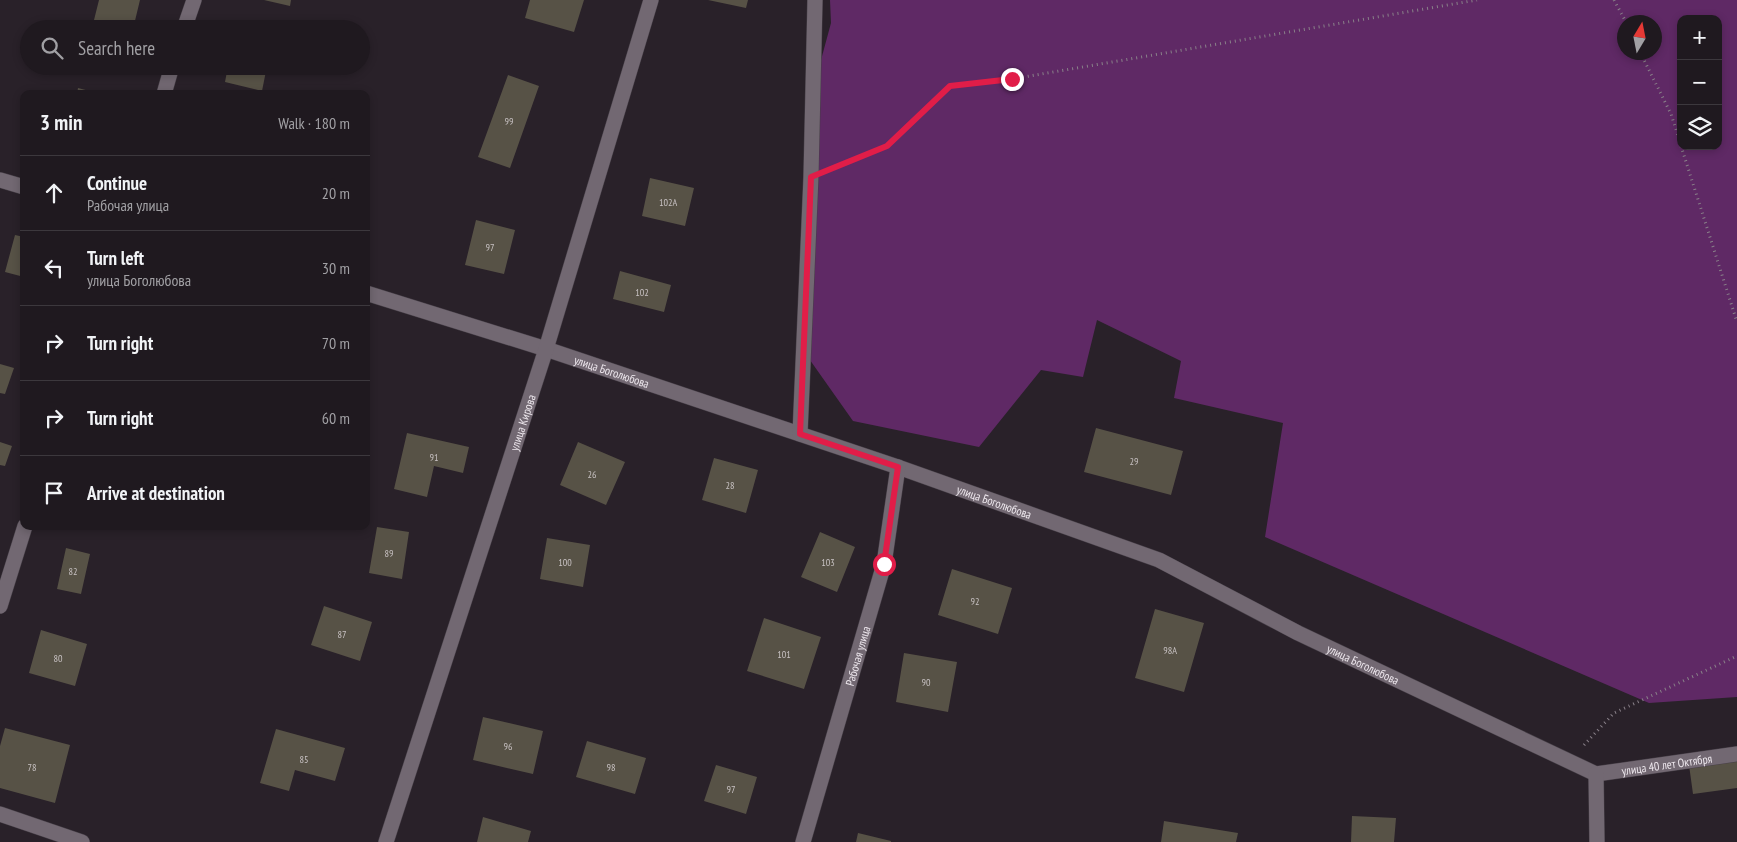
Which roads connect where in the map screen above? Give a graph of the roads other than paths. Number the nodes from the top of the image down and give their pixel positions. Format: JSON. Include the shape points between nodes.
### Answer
{"nodes":[{"id":1,"x":194,"y":0,"type":"edge"},
{"id":2,"x":651,"y":0,"type":"edge"},
{"id":3,"x":815,"y":0,"type":"edge"},
{"id":4,"x":187,"y":20,"type":"edge"},
{"id":5,"x":169,"y":75,"type":"edge"},
{"id":6,"x":165,"y":90,"type":"edge"},
{"id":7,"x":0,"y":180,"type":"edge"},
{"id":8,"x":20,"y":187,"type":"edge"},
{"id":9,"x":370,"y":294,"type":"edge"},
{"id":10,"x":546,"y":349,"type":"junction"},
{"id":11,"x":800,"y":434,"type":"junction"},
{"id":12,"x":898,"y":467,"type":"junction"},
{"id":13,"x":24,"y":530,"type":"edge"},
{"id":14,"x":0,"y":606,"type":"edge"},
{"id":15,"x":1737,"y":754,"type":"edge"},
{"id":16,"x":1596,"y":774,"type":"junction"},
{"id":17,"x":0,"y":814,"type":"edge"},
{"id":18,"x":82,"y":842,"type":"edge"},
{"id":19,"x":386,"y":842,"type":"edge"},
{"id":20,"x":803,"y":842,"type":"edge"},
{"id":21,"x":1597,"y":842,"type":"edge"}],
"edges":[{"from":1,"to":4,"type":"street"},
{"from":2,"to":10,"type":"street","name":"улица Кирова"},
{"from":3,"to":11,"type":"street"},
{"from":5,"to":6,"type":"street"},
{"from":7,"to":8,"type":"street"},
{"from":9,"to":10,"type":"street","name":"улица Боголюбова"},
{"from":10,"to":11,"type":"street","name":"улица Боголюбова"},
{"from":10,"to":19,"type":"street","name":"улица Кирова"},
{"from":11,"to":12,"type":"street","name":"улица Боголюбова"},
{"from":12,"to":16,"type":"street","name":"улица Боголюбова","via":[[1159,560],[1298,633]]},
{"from":12,"to":20,"type":"street","name":"Рабочая улица","via":[[884,564]]},
{"from":13,"to":14,"type":"street"},
{"from":15,"to":16,"type":"street","name":"улица 40 лет Октября"},
{"from":16,"to":21,"type":"street"},
{"from":17,"to":18,"type":"street"}]}
